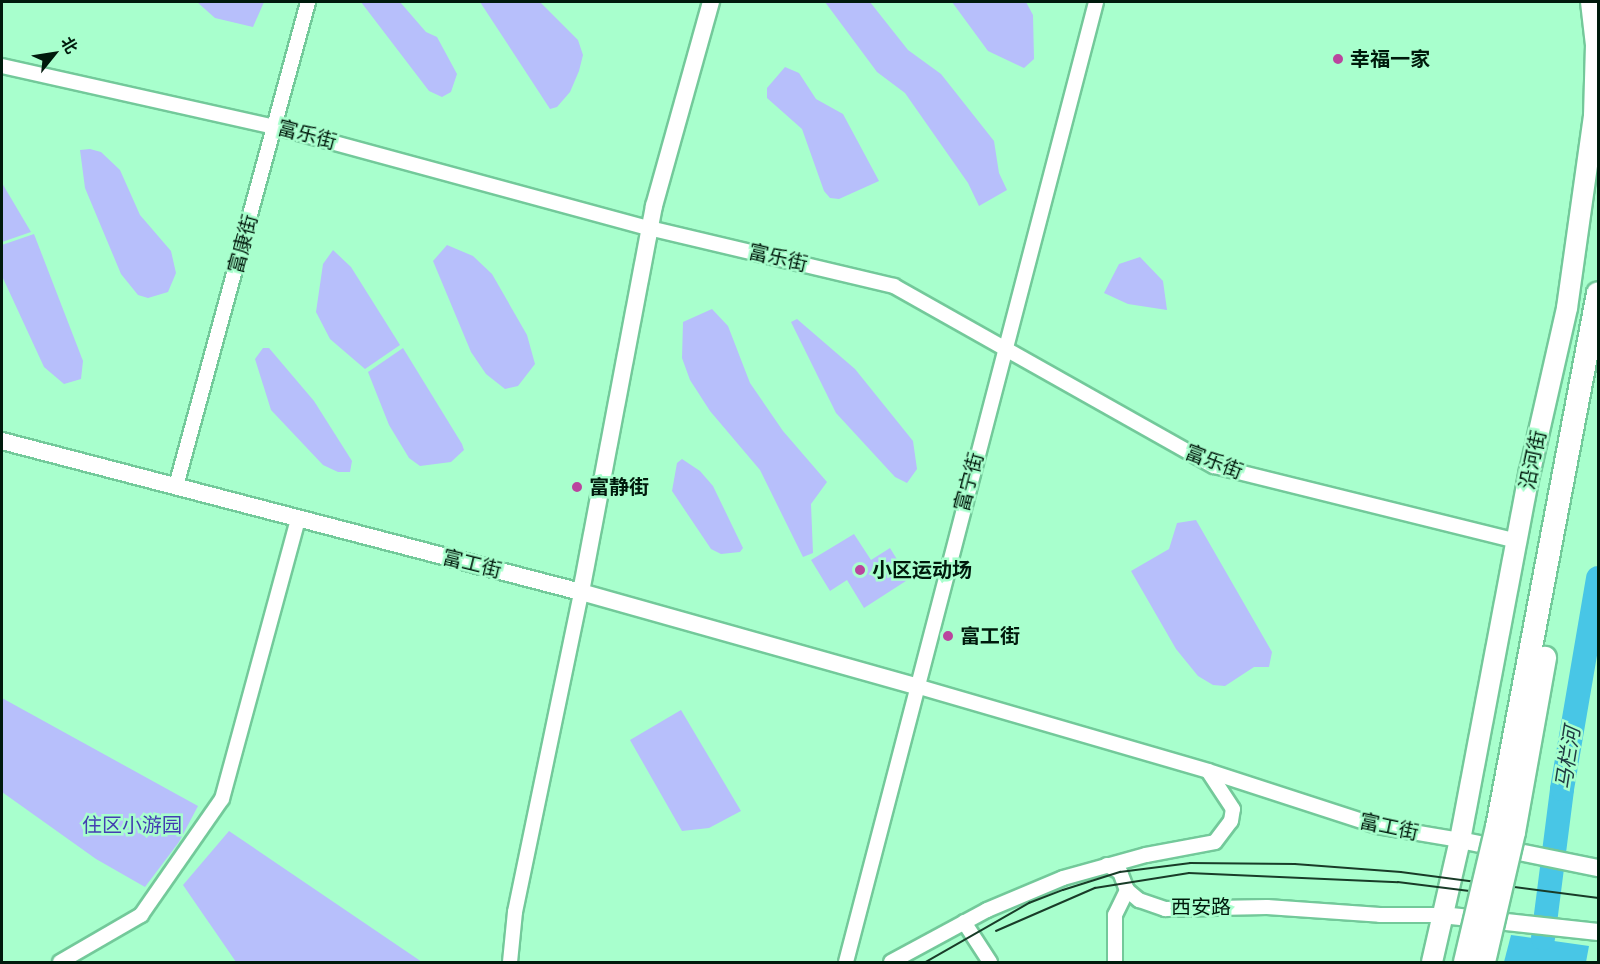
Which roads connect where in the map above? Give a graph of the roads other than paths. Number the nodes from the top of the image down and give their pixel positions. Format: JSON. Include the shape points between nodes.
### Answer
{"nodes":[{"id":1,"x":308,"y":2,"type":"edge"},
{"id":2,"x":711,"y":2,"type":"edge"},
{"id":3,"x":1096,"y":2,"type":"edge"},
{"id":4,"x":1592,"y":2,"type":"edge"},
{"id":5,"x":2,"y":66,"type":"edge"},
{"id":6,"x":276,"y":126,"type":"junction"},
{"id":7,"x":649,"y":228,"type":"junction"},
{"id":8,"x":1599,"y":293,"type":"edge"},
{"id":9,"x":1005,"y":347,"type":"junction"},
{"id":10,"x":1599,"y":363,"type":"edge"},
{"id":11,"x":2,"y":441,"type":"edge"},
{"id":12,"x":176,"y":486,"type":"junction"},
{"id":13,"x":298,"y":519,"type":"junction"},
{"id":14,"x":1518,"y":541,"type":"junction"},
{"id":15,"x":581,"y":592,"type":"junction"},
{"id":16,"x":916,"y":686,"type":"junction"},
{"id":17,"x":1208,"y":771,"type":"junction"},
{"id":18,"x":1460,"y":840,"type":"junction"},
{"id":19,"x":1107,"y":865,"type":"junction"},
{"id":20,"x":1599,"y":868,"type":"edge"},
{"id":21,"x":1127,"y":890,"type":"junction"},
{"id":22,"x":1442,"y":915,"type":"junction"},
{"id":23,"x":964,"y":922,"type":"junction"},
{"id":24,"x":1599,"y":932,"type":"edge"},
{"id":25,"x":60,"y":963,"type":"edge"},
{"id":26,"x":510,"y":963,"type":"edge"},
{"id":27,"x":846,"y":963,"type":"edge"},
{"id":28,"x":891,"y":963,"type":"edge"},
{"id":29,"x":990,"y":963,"type":"edge"},
{"id":30,"x":1115,"y":963,"type":"edge"},
{"id":31,"x":1432,"y":963,"type":"edge"},
{"id":32,"x":1444,"y":963,"type":"edge"},
{"id":33,"x":1465,"y":963,"type":"edge"},
{"id":34,"x":1484,"y":963,"type":"edge"}],
"edges":[{"from":1,"to":6,"type":"street","name":"富康街"},
{"from":2,"to":7,"type":"street"},
{"from":3,"to":9,"type":"street","name":"富宁街"},
{"from":4,"to":14,"type":"main road","name":"沿河街","via":[[1595,104],[1588,184],[1568,308]]},
{"from":5,"to":6,"type":"street","name":"富乐街"},
{"from":6,"to":7,"type":"street","name":"富乐街"},
{"from":6,"to":12,"type":"street","name":"富康街"},
{"from":7,"to":9,"type":"street","name":"富乐街","via":[[894,286]]},
{"from":7,"to":15,"type":"street"},
{"from":8,"to":33,"type":"highway","bridge":true,"via":[[1497,827]]},
{"from":9,"to":14,"type":"street","name":"富乐街","via":[[1214,466]]},
{"from":9,"to":16,"type":"street","name":"富宁街"},
{"from":10,"to":34,"type":"highway","bridge":true,"via":[[1514,832]]},
{"from":11,"to":12,"type":"street","name":"富工街"},
{"from":12,"to":13,"type":"street","name":"富工街"},
{"from":13,"to":15,"type":"street","name":"富工街"},
{"from":13,"to":25,"type":"street","via":[[222,799],[141,915]]},
{"from":14,"to":18,"type":"main road","name":"沿河街"},
{"from":15,"to":16,"type":"street","name":"富工街"},
{"from":15,"to":26,"type":"street","via":[[515,912]]},
{"from":16,"to":17,"type":"street","name":"富工街"},
{"from":16,"to":27,"type":"street","name":"富宁街"},
{"from":17,"to":18,"type":"street","name":"富工街","via":[[1377,826]]},
{"from":17,"to":19,"type":"street","via":[[1233,809],[1223,835],[1201,847]]},
{"from":18,"to":20,"type":"street"},
{"from":18,"to":22,"type":"main road","name":"沿河街"},
{"from":19,"to":21,"type":"street","name":"西安路","via":[[1120,872]]},
{"from":19,"to":23,"type":"street","via":[[1063,878]]},
{"from":21,"to":22,"type":"street","name":"西安路","via":[[1139,900],[1166,909],[1267,907]]},
{"from":21,"to":30,"type":"street","via":[[1115,915]]},
{"from":22,"to":24,"type":"street"},
{"from":22,"to":31,"type":"main road","name":"沿河街"},
{"from":22,"to":32,"type":"main road","name":"沿河街","via":[[1450,933]]},
{"from":23,"to":28,"type":"street"},
{"from":23,"to":29,"type":"street"}]}
